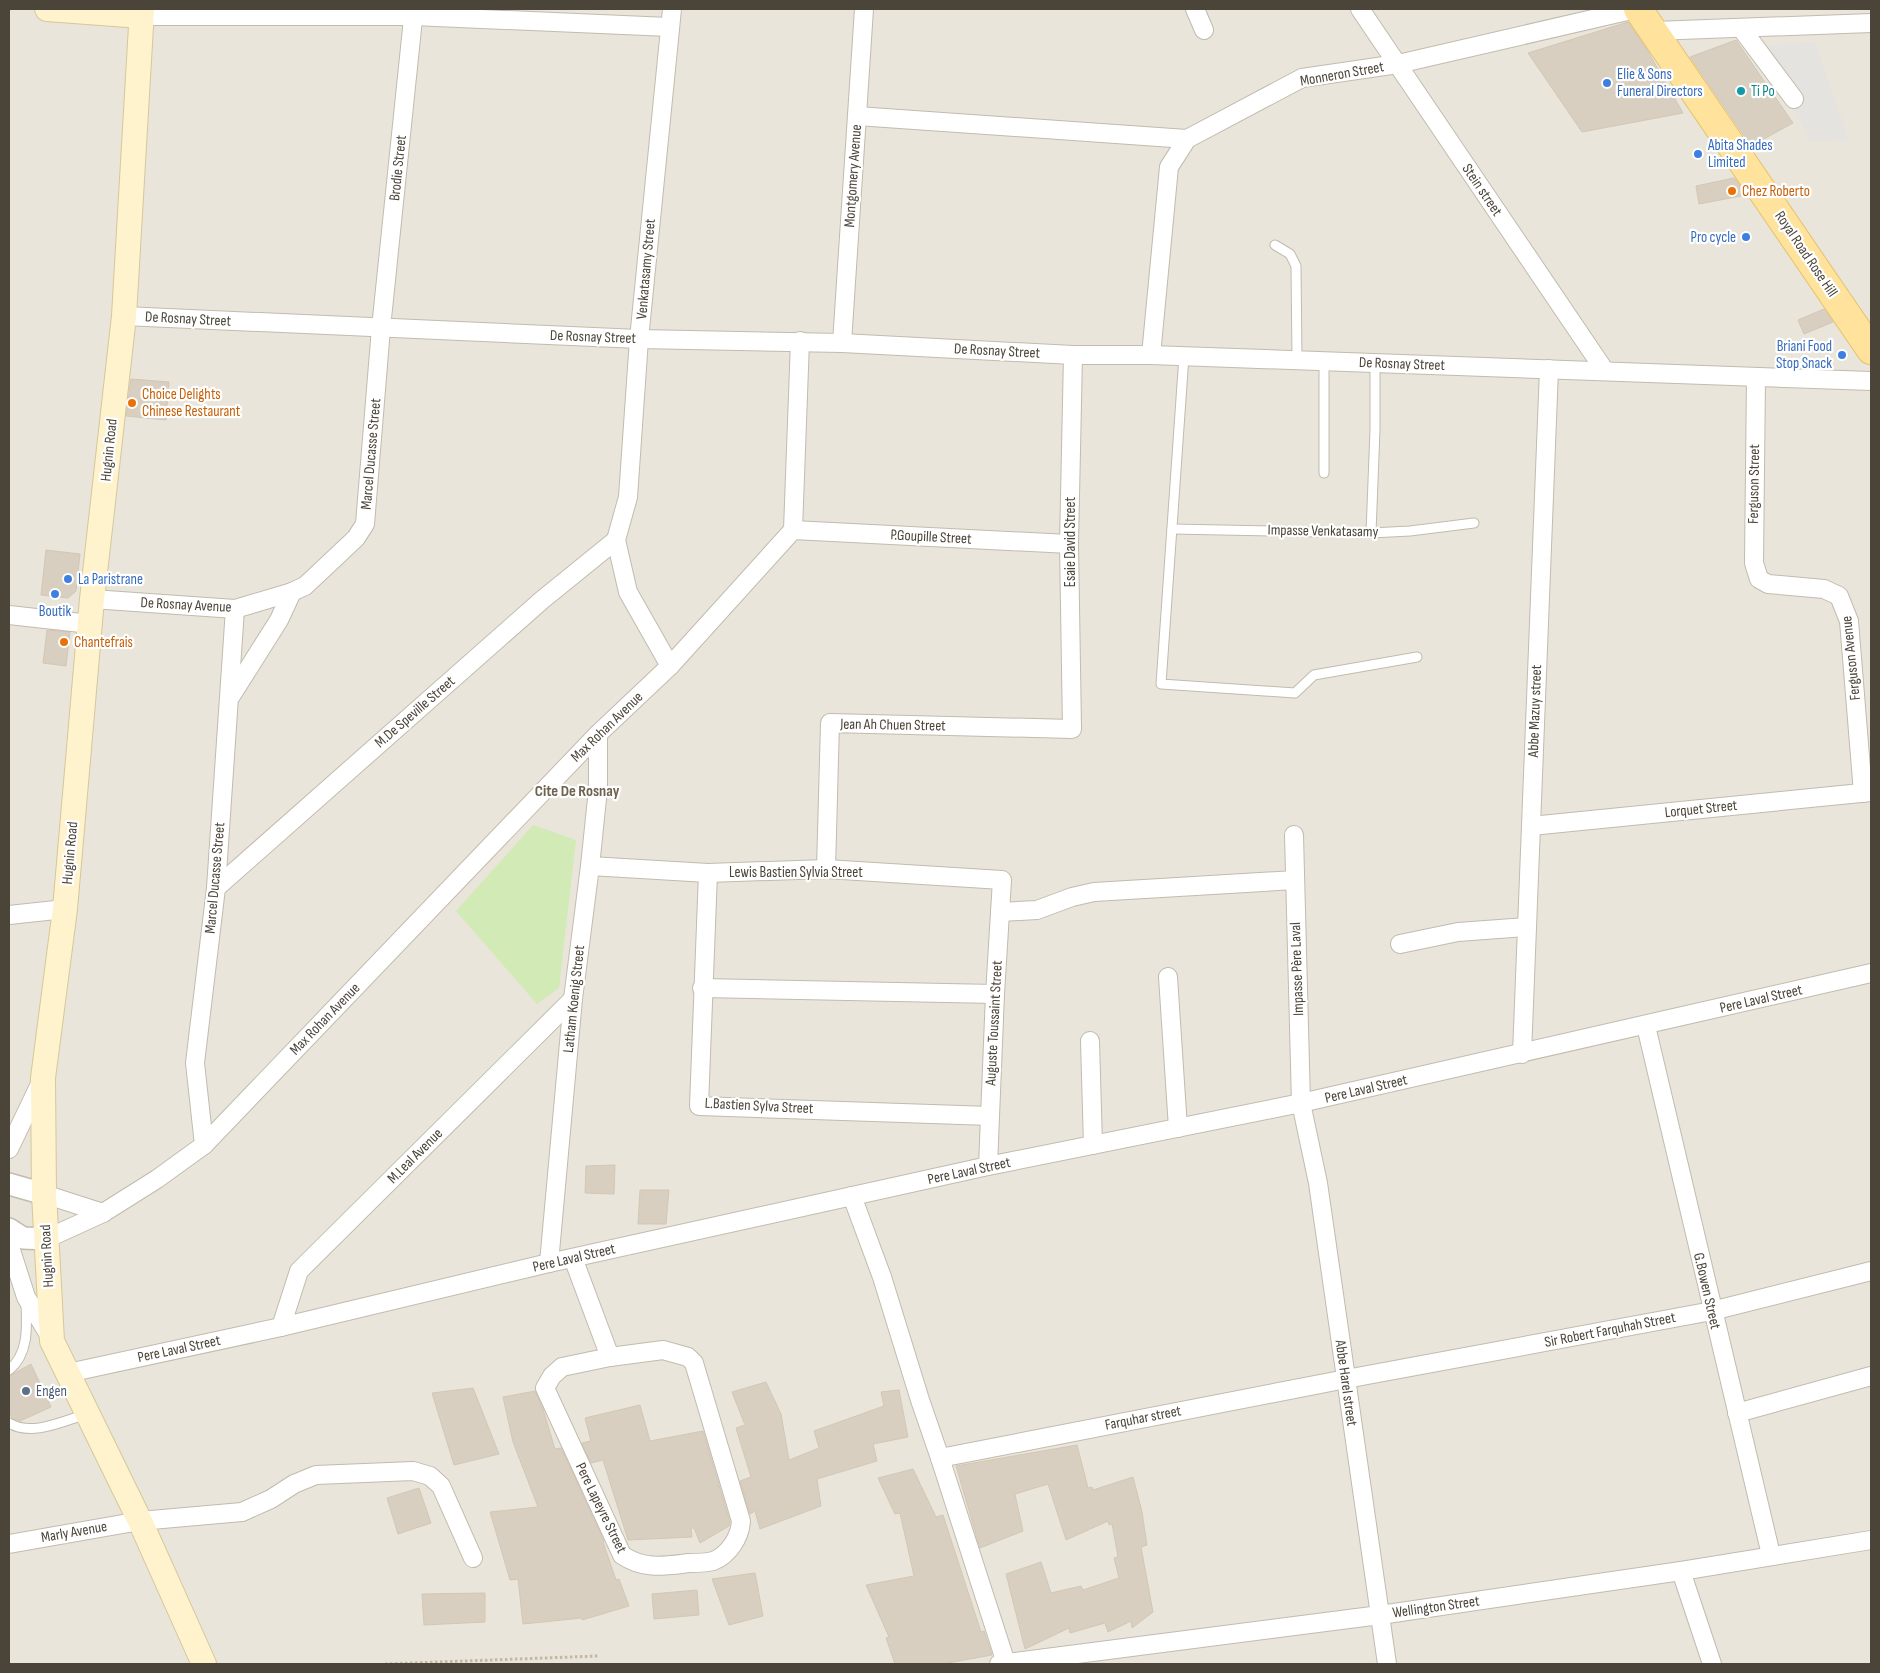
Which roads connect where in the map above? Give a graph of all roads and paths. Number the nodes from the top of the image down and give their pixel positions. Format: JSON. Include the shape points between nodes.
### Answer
{"nodes":[{"id":1,"x":47,"y":9,"type":"edge"},
{"id":2,"x":672,"y":9,"type":"edge"},
{"id":3,"x":864,"y":9,"type":"edge"},
{"id":4,"x":1195,"y":9,"type":"edge"},
{"id":5,"x":1360,"y":9,"type":"edge"},
{"id":6,"x":1637,"y":9,"type":"edge"},
{"id":7,"x":142,"y":13,"type":"edge"},
{"id":8,"x":413,"y":13,"type":"edge"},
{"id":9,"x":1871,"y":23,"type":"edge"},
{"id":10,"x":670,"y":27,"type":"junction"},
{"id":11,"x":1741,"y":28,"type":"junction"},
{"id":12,"x":1204,"y":30,"type":"dead end"},
{"id":13,"x":1654,"y":31,"type":"junction"},
{"id":14,"x":1398,"y":64,"type":"junction"},
{"id":15,"x":1794,"y":99,"type":"dead end"},
{"id":16,"x":857,"y":116,"type":"junction"},
{"id":17,"x":1187,"y":139,"type":"junction"},
{"id":18,"x":1275,"y":244,"type":"dead end"},
{"id":19,"x":124,"y":316,"type":"junction"},
{"id":20,"x":382,"y":328,"type":"junction"},
{"id":21,"x":640,"y":339,"type":"junction"},
{"id":22,"x":800,"y":341,"type":"junction"},
{"id":23,"x":842,"y":343,"type":"junction"},
{"id":24,"x":1871,"y":350,"type":"edge"},
{"id":25,"x":1151,"y":354,"type":"junction"},
{"id":26,"x":1073,"y":355,"type":"junction"},
{"id":27,"x":1184,"y":356,"type":"junction"},
{"id":28,"x":1296,"y":360,"type":"junction"},
{"id":29,"x":1324,"y":361,"type":"junction"},
{"id":30,"x":1375,"y":363,"type":"junction"},
{"id":31,"x":1549,"y":369,"type":"junction"},
{"id":32,"x":1605,"y":371,"type":"junction"},
{"id":33,"x":1756,"y":377,"type":"junction"},
{"id":34,"x":1871,"y":381,"type":"edge"},
{"id":35,"x":1324,"y":473,"type":"dead end"},
{"id":36,"x":1474,"y":523,"type":"dead end"},
{"id":37,"x":1172,"y":529,"type":"junction"},
{"id":38,"x":793,"y":530,"type":"junction"},
{"id":39,"x":1371,"y":532,"type":"junction"},
{"id":40,"x":616,"y":540,"type":"junction"},
{"id":41,"x":1069,"y":544,"type":"junction"},
{"id":42,"x":1768,"y":584,"type":"joint"},
{"id":43,"x":299,"y":589,"type":"junction"},
{"id":44,"x":92,"y":599,"type":"junction"},
{"id":45,"x":235,"y":609,"type":"junction"},
{"id":46,"x":9,"y":615,"type":"edge"},
{"id":47,"x":90,"y":624,"type":"junction"},
{"id":48,"x":1417,"y":657,"type":"dead end"},
{"id":49,"x":670,"y":666,"type":"junction"},
{"id":50,"x":229,"y":699,"type":"junction"},
{"id":51,"x":1072,"y":729,"type":"joint"},
{"id":52,"x":598,"y":734,"type":"junction"},
{"id":53,"x":1867,"y":792,"type":"edge"},
{"id":54,"x":1531,"y":826,"type":"junction"},
{"id":55,"x":1294,"y":835,"type":"dead end"},
{"id":56,"x":590,"y":866,"type":"junction"},
{"id":57,"x":826,"y":869,"type":"junction"},
{"id":58,"x":708,"y":873,"type":"junction"},
{"id":59,"x":1002,"y":880,"type":"joint"},
{"id":60,"x":1295,"y":880,"type":"junction"},
{"id":61,"x":216,"y":888,"type":"junction"},
{"id":62,"x":65,"y":910,"type":"junction"},
{"id":63,"x":1000,"y":912,"type":"junction"},
{"id":64,"x":9,"y":915,"type":"edge"},
{"id":65,"x":1527,"y":927,"type":"junction"},
{"id":66,"x":1400,"y":944,"type":"dead end"},
{"id":67,"x":1871,"y":973,"type":"edge"},
{"id":68,"x":1168,"y":977,"type":"dead end"},
{"id":69,"x":702,"y":988,"type":"junction"},
{"id":70,"x":995,"y":994,"type":"junction"},
{"id":71,"x":573,"y":999,"type":"junction"},
{"id":72,"x":1646,"y":1026,"type":"junction"},
{"id":73,"x":1090,"y":1041,"type":"dead end"},
{"id":74,"x":1522,"y":1054,"type":"junction"},
{"id":75,"x":43,"y":1078,"type":"junction"},
{"id":76,"x":1301,"y":1103,"type":"junction"},
{"id":77,"x":990,"y":1116,"type":"junction"},
{"id":78,"x":1178,"y":1128,"type":"junction"},
{"id":79,"x":1093,"y":1145,"type":"junction"},
{"id":80,"x":204,"y":1146,"type":"junction"},
{"id":81,"x":9,"y":1149,"type":"edge"},
{"id":82,"x":988,"y":1166,"type":"junction"},
{"id":83,"x":9,"y":1184,"type":"edge"},
{"id":84,"x":44,"y":1194,"type":"junction"},
{"id":85,"x":852,"y":1196,"type":"junction"},
{"id":86,"x":103,"y":1214,"type":"junction"},
{"id":87,"x":9,"y":1229,"type":"edge"},
{"id":88,"x":46,"y":1239,"type":"junction"},
{"id":89,"x":9,"y":1244,"type":"edge"},
{"id":90,"x":573,"y":1258,"type":"junction"},
{"id":91,"x":549,"y":1263,"type":"junction"},
{"id":92,"x":1871,"y":1271,"type":"edge"},
{"id":93,"x":26,"y":1297,"type":"junction"},
{"id":94,"x":1712,"y":1311,"type":"junction"},
{"id":95,"x":281,"y":1327,"type":"junction"},
{"id":96,"x":52,"y":1341,"type":"junction"},
{"id":97,"x":610,"y":1357,"type":"junction"},
{"id":98,"x":9,"y":1370,"type":"edge"},
{"id":99,"x":68,"y":1373,"type":"junction"},
{"id":100,"x":1871,"y":1376,"type":"edge"},
{"id":101,"x":1346,"y":1379,"type":"junction"},
{"id":102,"x":1736,"y":1413,"type":"junction"},
{"id":103,"x":88,"y":1414,"type":"junction"},
{"id":104,"x":9,"y":1423,"type":"edge"},
{"id":105,"x":940,"y":1458,"type":"junction"},
{"id":106,"x":140,"y":1521,"type":"junction"},
{"id":107,"x":1871,"y":1540,"type":"edge"},
{"id":108,"x":9,"y":1544,"type":"edge"},
{"id":109,"x":1771,"y":1555,"type":"junction"},
{"id":110,"x":474,"y":1558,"type":"dead end"},
{"id":111,"x":1681,"y":1570,"type":"junction"},
{"id":112,"x":1380,"y":1615,"type":"junction"},
{"id":113,"x":598,"y":1656,"type":"dead end"},
{"id":114,"x":204,"y":1664,"type":"edge"},
{"id":115,"x":385,"y":1664,"type":"edge"},
{"id":116,"x":1002,"y":1664,"type":"edge"},
{"id":117,"x":1387,"y":1664,"type":"edge"},
{"id":118,"x":1712,"y":1664,"type":"edge"}],
"edges":[{"from":1,"to":7,"type":"main road"},
{"from":2,"to":10,"type":"street","name":"Venkatasamy Street"},
{"from":3,"to":16,"type":"street","name":"Montgomery Avenue"},
{"from":4,"to":12,"type":"street"},
{"from":5,"to":14,"type":"street","name":"Stein street"},
{"from":6,"to":13,"type":"main road","name":"Royal Road Rose Hill"},
{"from":6,"to":14,"type":"street","name":"Monneron Street"},
{"from":7,"to":8,"type":"street"},
{"from":7,"to":19,"type":"main road","name":"Hugnin Road"},
{"from":8,"to":10,"type":"street"},
{"from":8,"to":20,"type":"street","name":"Brodie Street"},
{"from":9,"to":11,"type":"street"},
{"from":10,"to":21,"type":"street","name":"Venkatasamy Street"},
{"from":11,"to":13,"type":"street"},
{"from":11,"to":15,"type":"street"},
{"from":13,"to":24,"type":"main road","name":"Royal Road Rose Hill"},
{"from":14,"to":17,"type":"street","name":"Monneron Street","via":[[1302,78]]},
{"from":14,"to":32,"type":"street","name":"Stein street"},
{"from":16,"to":17,"type":"street"},
{"from":16,"to":23,"type":"street","name":"Montgomery Avenue"},
{"from":17,"to":25,"type":"street","name":"Monneron Street","via":[[1169,167]]},
{"from":18,"to":28,"type":"lane","via":[[1290,254],[1296,266]]},
{"from":19,"to":20,"type":"street","name":"De Rosnay Street"},
{"from":19,"to":44,"type":"main road","name":"Hugnin Road"},
{"from":20,"to":21,"type":"street","name":"De Rosnay Street"},
{"from":20,"to":43,"type":"street","name":"Marcel Ducasse Street","via":[[366,524],[356,538]]},
{"from":21,"to":22,"type":"street","name":"De Rosnay Street"},
{"from":21,"to":40,"type":"street","name":"Venkatasamy Street","via":[[628,498]]},
{"from":22,"to":23,"type":"street","name":"De Rosnay Street"},
{"from":22,"to":38,"type":"street"},
{"from":23,"to":26,"type":"street","name":"De Rosnay Street"},
{"from":25,"to":26,"type":"street","name":"De Rosnay Street"},
{"from":25,"to":27,"type":"street","name":"De Rosnay Street"},
{"from":26,"to":41,"type":"street","name":"Esaie David Street"},
{"from":27,"to":28,"type":"street","name":"De Rosnay Street"},
{"from":27,"to":37,"type":"lane"},
{"from":28,"to":29,"type":"street","name":"De Rosnay Street"},
{"from":29,"to":30,"type":"street","name":"De Rosnay Street"},
{"from":29,"to":35,"type":"lane"},
{"from":30,"to":31,"type":"street","name":"De Rosnay Street"},
{"from":30,"to":39,"type":"lane"},
{"from":31,"to":32,"type":"street","name":"De Rosnay Street"},
{"from":31,"to":54,"type":"street","name":"Abbe Mazuy street"},
{"from":32,"to":33,"type":"street","name":"De Rosnay Street"},
{"from":33,"to":34,"type":"street","name":"De Rosnay Street"},
{"from":33,"to":42,"type":"street","name":"Ferguson Street","via":[[1754,562],[1759,579]]},
{"from":36,"to":39,"type":"lane","name":"Impasse Venkatasamy"},
{"from":37,"to":39,"type":"lane","name":"Impasse Venkatasamy"},
{"from":37,"to":48,"type":"lane","via":[[1161,684],[1295,693],[1314,676]]},
{"from":38,"to":41,"type":"street","name":"P.Goupille Street"},
{"from":38,"to":49,"type":"street","name":"Max Rohan Avenue"},
{"from":40,"to":49,"type":"street","name":"Venkatasamy Street","via":[[628,592]]},
{"from":40,"to":61,"type":"street","name":"M.De Speville Street","via":[[542,600]]},
{"from":41,"to":51,"type":"street","name":"Esaie David Street"},
{"from":42,"to":53,"type":"street","name":"Ferguson Avenue","via":[[1824,589],[1839,596],[1845,607]]},
{"from":43,"to":45,"type":"street","name":"De Rosnay Avenue"},
{"from":43,"to":50,"type":"street"},
{"from":44,"to":45,"type":"street","name":"De Rosnay Avenue"},
{"from":44,"to":47,"type":"main road","name":"Hugnin Road"},
{"from":45,"to":50,"type":"street","name":"Marcel Ducasse Street"},
{"from":46,"to":47,"type":"street"},
{"from":47,"to":62,"type":"main road","name":"Hugnin Road"},
{"from":49,"to":52,"type":"street","name":"Max Rohan Avenue"},
{"from":50,"to":61,"type":"street","name":"Marcel Ducasse Street"},
{"from":51,"to":57,"type":"street","name":"Jean Ah Chuen Street","via":[[830,723]]},
{"from":52,"to":56,"type":"street","name":"Latham Koenig Street","via":[[598,789]]},
{"from":52,"to":80,"type":"street","name":"Max Rohan Avenue"},
{"from":53,"to":54,"type":"street","name":"Lorquet Street"},
{"from":54,"to":65,"type":"street","name":"Abbe Mazuy street"},
{"from":55,"to":60,"type":"street","name":"Impasse Père Laval"},
{"from":56,"to":58,"type":"street","name":"Lewis Bastien Sylvia Street"},
{"from":56,"to":71,"type":"street","name":"Latham Koenig Street"},
{"from":57,"to":58,"type":"street","name":"Lewis Bastien Sylvia Street"},
{"from":57,"to":59,"type":"street","name":"Lewis Bastien Sylvia Street"},
{"from":58,"to":69,"type":"street","name":"L.Bastien Sylva Street"},
{"from":59,"to":63,"type":"street","name":"Auguste Toussaint Street"},
{"from":60,"to":63,"type":"street","via":[[1094,892],[1037,910]]},
{"from":60,"to":76,"type":"street","name":"Impasse Père Laval"},
{"from":61,"to":80,"type":"street","name":"Marcel Ducasse Street","via":[[195,1063]]},
{"from":62,"to":64,"type":"street"},
{"from":62,"to":75,"type":"main road","name":"Hugnin Road"},
{"from":63,"to":70,"type":"street","name":"Auguste Toussaint Street"},
{"from":65,"to":66,"type":"street","via":[[1458,932]]},
{"from":65,"to":74,"type":"street","name":"Abbe Mazuy street"},
{"from":67,"to":72,"type":"street","name":"Pere Laval Street"},
{"from":68,"to":78,"type":"street"},
{"from":69,"to":70,"type":"street"},
{"from":69,"to":77,"type":"street","name":"L.Bastien Sylva Street","via":[[699,1106]]},
{"from":70,"to":77,"type":"street","name":"Auguste Toussaint Street"},
{"from":71,"to":91,"type":"street","name":"Latham Koenig Street"},
{"from":71,"to":95,"type":"street","name":"M.Leal Avenue","via":[[299,1271]]},
{"from":72,"to":74,"type":"street","name":"Pere Laval Street"},
{"from":72,"to":94,"type":"street","name":"G.Bowen Street"},
{"from":73,"to":79,"type":"street"},
{"from":74,"to":76,"type":"street","name":"Pere Laval Street"},
{"from":75,"to":81,"type":"street"},
{"from":75,"to":84,"type":"main road","name":"Hugnin Road"},
{"from":76,"to":78,"type":"street","name":"Pere Laval Street"},
{"from":76,"to":101,"type":"street","name":"Abbe Harel street","via":[[1318,1183]]},
{"from":77,"to":82,"type":"street","name":"Auguste Toussaint Street"},
{"from":78,"to":79,"type":"street","name":"Pere Laval Street"},
{"from":79,"to":82,"type":"street","name":"Pere Laval Street"},
{"from":80,"to":86,"type":"street","name":"Max Rohan Avenue"},
{"from":82,"to":85,"type":"street","name":"Pere Laval Street"},
{"from":83,"to":84,"type":"street"},
{"from":84,"to":86,"type":"street"},
{"from":84,"to":88,"type":"main road","name":"Hugnin Road"},
{"from":85,"to":90,"type":"street","name":"Pere Laval Street"},
{"from":85,"to":105,"type":"street","via":[[882,1277]]},
{"from":86,"to":88,"type":"street","name":"Max Rohan Avenue"},
{"from":87,"to":88,"type":"street","via":[[23,1238]]},
{"from":88,"to":96,"type":"main road","name":"Hugnin Road"},
{"from":89,"to":93,"type":"street"},
{"from":90,"to":91,"type":"street","name":"Pere Laval Street"},
{"from":90,"to":97,"type":"street"},
{"from":91,"to":95,"type":"street","name":"Pere Laval Street"},
{"from":92,"to":94,"type":"street","name":"Sir Robert Farquhah Street"},
{"from":93,"to":96,"type":"street"},
{"from":93,"to":98,"type":"lane","via":[[25,1345],[20,1358]]},
{"from":94,"to":101,"type":"street","name":"Sir Robert Farquhah Street"},
{"from":94,"to":102,"type":"street","name":"G.Bowen Street"},
{"from":95,"to":99,"type":"street","name":"Pere Laval Street"},
{"from":96,"to":99,"type":"main road","name":"Hugnin Road"},
{"from":97,"to":97,"type":"street","name":"Pere Lapeyre Street","via":[[562,1367],[545,1388],[615,1544],[630,1561],[653,1567],[713,1561],[734,1543],[740,1531],[740,1521],[694,1362],[664,1350]]},
{"from":99,"to":103,"type":"main road","name":"Hugnin Road"},
{"from":100,"to":102,"type":"street"},
{"from":101,"to":105,"type":"street","name":"Farquhar street"},
{"from":101,"to":112,"type":"street","name":"Abbe Harel street"},
{"from":102,"to":109,"type":"street","name":"G.Bowen Street"},
{"from":103,"to":104,"type":"lane","via":[[36,1429],[22,1429]]},
{"from":103,"to":106,"type":"main road","name":"Hugnin Road"},
{"from":105,"to":116,"type":"street"},
{"from":106,"to":108,"type":"street","name":"Marly Avenue"},
{"from":106,"to":110,"type":"street","name":"Marly Avenue","via":[[242,1512],[316,1475],[413,1471],[430,1476],[441,1486]]},
{"from":106,"to":114,"type":"main road","name":"Hugnin Road"},
{"from":107,"to":109,"type":"street","name":"Wellington Street"},
{"from":109,"to":111,"type":"street","name":"Wellington Street"},
{"from":111,"to":112,"type":"street","name":"Wellington Street"},
{"from":111,"to":118,"type":"street"},
{"from":112,"to":116,"type":"street","name":"Wellington Street"},
{"from":112,"to":117,"type":"street","name":"Abbe Harel street"},
{"from":113,"to":115,"type":"path"}]}
